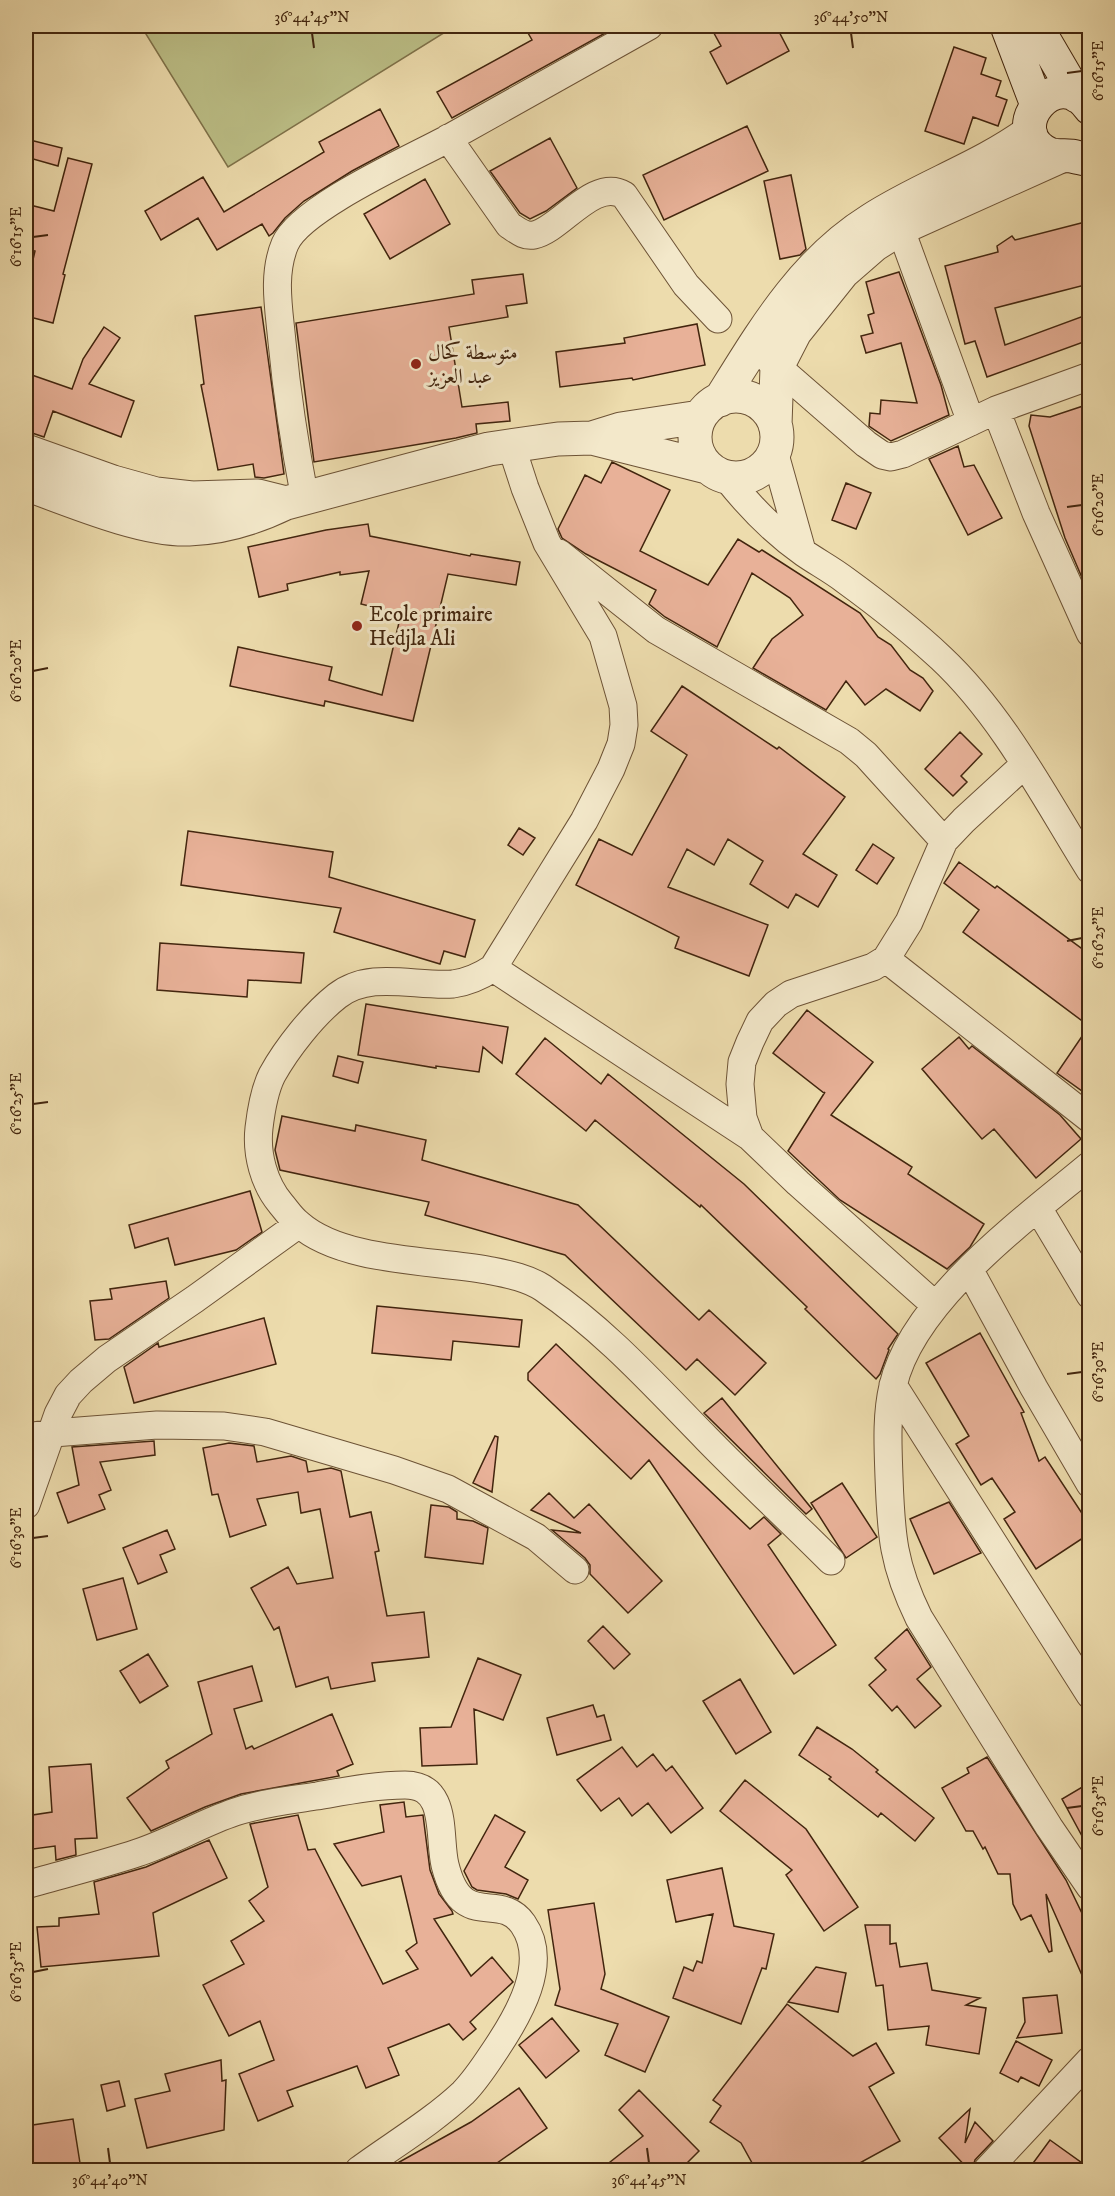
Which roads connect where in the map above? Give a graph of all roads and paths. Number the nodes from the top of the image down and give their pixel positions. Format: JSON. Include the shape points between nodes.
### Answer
{"nodes":[{"id":1,"x":649,"y":26,"type":"edge"},
{"id":2,"x":1008,"y":26,"type":"edge"},
{"id":3,"x":1036,"y":26,"type":"edge"},
{"id":4,"x":1083,"y":102,"type":"edge"},
{"id":5,"x":1033,"y":118,"type":"junction"},
{"id":6,"x":448,"y":138,"type":"junction"},
{"id":7,"x":1077,"y":153,"type":"edge"},
{"id":8,"x":897,"y":217,"type":"junction"},
{"id":9,"x":718,"y":319,"type":"dead end"},
{"id":10,"x":765,"y":357,"type":"junction"},
{"id":11,"x":1089,"y":376,"type":"edge"},
{"id":12,"x":710,"y":408,"type":"junction"},
{"id":13,"x":996,"y":410,"type":"junction"},
{"id":14,"x":971,"y":422,"type":"junction"},
{"id":15,"x":592,"y":438,"type":"junction"},
{"id":16,"x":775,"y":438,"type":"junction"},
{"id":17,"x":511,"y":445,"type":"junction"},
{"id":18,"x":26,"y":451,"type":"edge"},
{"id":19,"x":717,"y":472,"type":"junction"},
{"id":20,"x":26,"y":484,"type":"edge"},
{"id":21,"x":296,"y":501,"type":"junction"},
{"id":22,"x":546,"y":543,"type":"junction"},
{"id":23,"x":802,"y":551,"type":"junction"},
{"id":24,"x":1089,"y":633,"type":"edge"},
{"id":25,"x":1025,"y":764,"type":"junction"},
{"id":26,"x":944,"y":841,"type":"junction"},
{"id":27,"x":1089,"y":870,"type":"edge"},
{"id":28,"x":886,"y":959,"type":"junction"},
{"id":29,"x":493,"y":968,"type":"junction"},
{"id":30,"x":1089,"y":1119,"type":"edge"},
{"id":31,"x":750,"y":1137,"type":"junction"},
{"id":32,"x":1089,"y":1165,"type":"edge"},
{"id":33,"x":1038,"y":1208,"type":"junction"},
{"id":34,"x":298,"y":1224,"type":"junction"},
{"id":35,"x":969,"y":1269,"type":"junction"},
{"id":36,"x":1089,"y":1295,"type":"edge"},
{"id":37,"x":935,"y":1305,"type":"junction"},
{"id":38,"x":893,"y":1385,"type":"junction"},
{"id":39,"x":53,"y":1433,"type":"junction"},
{"id":40,"x":26,"y":1437,"type":"edge"},
{"id":41,"x":1089,"y":1484,"type":"edge"},
{"id":42,"x":26,"y":1505,"type":"edge"},
{"id":43,"x":831,"y":1561,"type":"dead end"},
{"id":44,"x":575,"y":1570,"type":"dead end"},
{"id":45,"x":1089,"y":1695,"type":"edge"},
{"id":46,"x":26,"y":1885,"type":"edge"},
{"id":47,"x":1089,"y":1887,"type":"edge"},
{"id":48,"x":1089,"y":2060,"type":"edge"},
{"id":49,"x":359,"y":2170,"type":"edge"},
{"id":50,"x":987,"y":2170,"type":"edge"}],
"edges":[{"from":1,"to":6,"type":"street"},
{"from":2,"to":5,"type":"street"},
{"from":3,"to":4,"type":"street"},
{"from":4,"to":5,"type":"street","via":[[1066,92],[1055,93],[1045,97]]},
{"from":5,"to":7,"type":"street","via":[[1040,148],[1048,154]]},
{"from":5,"to":8,"type":"street","via":[[986,160]]},
{"from":6,"to":9,"type":"street","via":[[509,225],[522,234],[533,236],[542,232],[582,204],[607,190],[617,190],[686,285]]},
{"from":6,"to":21,"type":"street","via":[[319,209],[286,242],[277,287]]},
{"from":7,"to":8,"type":"street"},
{"from":8,"to":10,"type":"street","via":[[874,245],[843,272],[795,332]]},
{"from":8,"to":14,"type":"street"},
{"from":10,"to":12,"type":"street"},
{"from":10,"to":14,"type":"street","via":[[882,455],[903,454]]},
{"from":10,"to":16,"type":"street","via":[[774,402]]},
{"from":11,"to":13,"type":"street"},
{"from":12,"to":15,"type":"street"},
{"from":12,"to":16,"type":"street","via":[[733,396],[759,403],[769,412]]},
{"from":12,"to":19,"type":"street","via":[[695,430],[695,443],[700,456]]},
{"from":13,"to":14,"type":"street"},
{"from":13,"to":24,"type":"street"},
{"from":15,"to":17,"type":"street"},
{"from":15,"to":19,"type":"street"},
{"from":16,"to":19,"type":"street","via":[[768,463],[758,472],[745,477]]},
{"from":16,"to":23,"type":"street"},
{"from":17,"to":21,"type":"street"},
{"from":17,"to":22,"type":"street"},
{"from":18,"to":21,"type":"street","via":[[156,494],[192,498],[258,496]]},
{"from":19,"to":23,"type":"street","via":[[767,523]]},
{"from":20,"to":21,"type":"street","via":[[143,523],[187,529],[236,523]]},
{"from":22,"to":26,"type":"street","via":[[656,630],[849,741]]},
{"from":22,"to":29,"type":"street","via":[[603,636],[623,706],[624,725],[611,769],[584,821]]},
{"from":23,"to":25,"type":"street","via":[[872,601],[942,660],[975,696]]},
{"from":25,"to":26,"type":"street"},
{"from":25,"to":27,"type":"street"},
{"from":26,"to":28,"type":"street","via":[[909,922]]},
{"from":28,"to":30,"type":"street"},
{"from":28,"to":31,"type":"street","via":[[873,967],[791,994],[760,1021],[742,1062],[740,1084],[743,1118]]},
{"from":29,"to":31,"type":"street"},
{"from":29,"to":34,"type":"street","via":[[472,980],[453,984],[372,981],[354,986],[321,1010],[290,1048],[271,1077],[258,1140],[273,1194]]},
{"from":31,"to":37,"type":"street"},
{"from":32,"to":33,"type":"street"},
{"from":33,"to":35,"type":"street"},
{"from":33,"to":36,"type":"street"},
{"from":34,"to":39,"type":"street","via":[[81,1381],[68,1395]]},
{"from":34,"to":43,"type":"street","via":[[344,1248],[518,1276],[540,1286],[587,1320]]},
{"from":35,"to":37,"type":"street"},
{"from":35,"to":41,"type":"street"},
{"from":37,"to":38,"type":"street","via":[[905,1354]]},
{"from":38,"to":45,"type":"street"},
{"from":38,"to":47,"type":"street","via":[[888,1445],[891,1534],[906,1592]]},
{"from":39,"to":40,"type":"street"},
{"from":39,"to":42,"type":"street"},
{"from":39,"to":44,"type":"street","via":[[157,1425],[224,1426],[266,1432],[448,1489],[536,1537]]},
{"from":46,"to":49,"type":"street","via":[[139,1853],[205,1823],[260,1804],[405,1785],[427,1792],[438,1807],[445,1863],[455,1894],[469,1905],[511,1914],[529,1934],[530,1986],[509,2030],[463,2093]]},
{"from":48,"to":50,"type":"street"}]}
